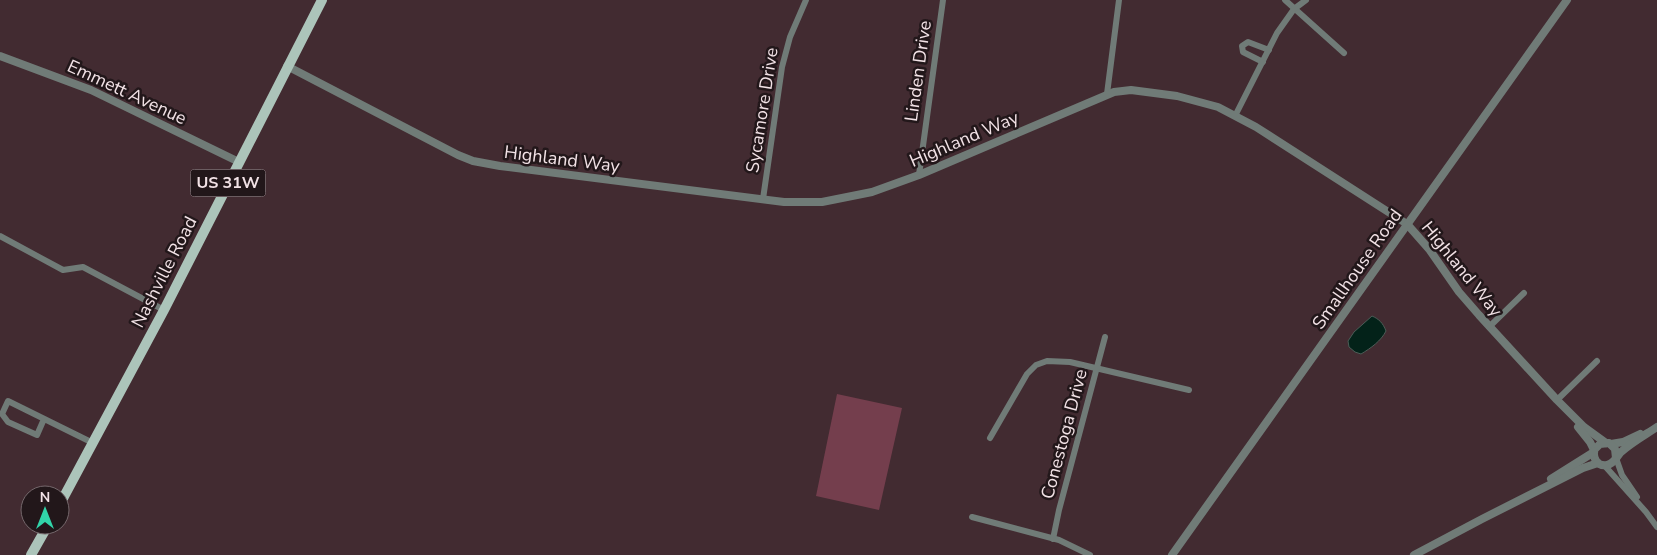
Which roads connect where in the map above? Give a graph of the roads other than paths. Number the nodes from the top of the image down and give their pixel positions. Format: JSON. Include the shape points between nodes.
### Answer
{"nodes":[{"id":1,"x":322,"y":0,"type":"edge"},
{"id":2,"x":806,"y":0,"type":"edge"},
{"id":3,"x":942,"y":0,"type":"edge"},
{"id":4,"x":1119,"y":0,"type":"edge"},
{"id":5,"x":1285,"y":0,"type":"edge"},
{"id":6,"x":1306,"y":0,"type":"edge"},
{"id":7,"x":1567,"y":0,"type":"edge"},
{"id":8,"x":1294,"y":9,"type":"junction"},
{"id":9,"x":1268,"y":50,"type":"junction"},
{"id":10,"x":1344,"y":53,"type":"dead end"},
{"id":11,"x":0,"y":56,"type":"edge"},
{"id":12,"x":1263,"y":62,"type":"junction"},
{"id":13,"x":288,"y":66,"type":"junction"},
{"id":14,"x":1107,"y":94,"type":"junction"},
{"id":15,"x":1235,"y":116,"type":"junction"},
{"id":16,"x":239,"y":162,"type":"junction"},
{"id":17,"x":919,"y":175,"type":"junction"},
{"id":18,"x":763,"y":199,"type":"junction"},
{"id":19,"x":1407,"y":224,"type":"junction"},
{"id":20,"x":0,"y":236,"type":"edge"},
{"id":21,"x":1524,"y":293,"type":"dead end"},
{"id":22,"x":164,"y":310,"type":"junction"},
{"id":23,"x":1489,"y":327,"type":"junction"},
{"id":24,"x":1105,"y":337,"type":"dead end"},
{"id":25,"x":1598,"y":361,"type":"dead end"},
{"id":26,"x":1096,"y":369,"type":"junction"},
{"id":27,"x":1190,"y":390,"type":"dead end"},
{"id":28,"x":1557,"y":400,"type":"junction"},
{"id":29,"x":44,"y":419,"type":"junction"},
{"id":30,"x":1657,"y":426,"type":"edge"},
{"id":31,"x":990,"y":438,"type":"dead end"},
{"id":32,"x":93,"y":443,"type":"junction"},
{"id":33,"x":1608,"y":444,"type":"junction"},
{"id":34,"x":1594,"y":451,"type":"junction"},
{"id":35,"x":1616,"y":458,"type":"junction"},
{"id":36,"x":1601,"y":464,"type":"junction"},
{"id":37,"x":70,"y":486,"type":"edge"},
{"id":38,"x":1502,"y":509,"type":"junction"},
{"id":39,"x":1645,"y":511,"type":"junction"},
{"id":40,"x":972,"y":517,"type":"dead end"},
{"id":41,"x":1657,"y":527,"type":"edge"},
{"id":42,"x":42,"y":535,"type":"edge"},
{"id":43,"x":1053,"y":539,"type":"junction"},
{"id":44,"x":31,"y":555,"type":"edge"},
{"id":45,"x":1090,"y":555,"type":"edge"},
{"id":46,"x":1172,"y":555,"type":"edge"},
{"id":47,"x":1414,"y":555,"type":"edge"}],
"edges":[{"from":1,"to":13,"type":"main road","name":"Nashville Road","number":"US 31W"},
{"from":2,"to":18,"type":"street","name":"Sycamore Drive","via":[[790,37],[782,67]]},
{"from":3,"to":17,"type":"street","name":"Linden Drive"},
{"from":4,"to":14,"type":"street"},
{"from":5,"to":8,"type":"street"},
{"from":6,"to":8,"type":"street"},
{"from":7,"to":19,"type":"street","name":"Smallhouse Road"},
{"from":8,"to":9,"type":"street"},
{"from":8,"to":10,"type":"street"},
{"from":9,"to":12,"type":"street"},
{"from":9,"to":12,"type":"street","via":[[1248,42],[1242,46],[1243,52]]},
{"from":11,"to":16,"type":"street","name":"Emmett Avenue","via":[[91,90]]},
{"from":12,"to":15,"type":"street"},
{"from":13,"to":16,"type":"main road","name":"Nashville Road","number":"US 31W"},
{"from":13,"to":18,"type":"street","name":"Highland Way","via":[[473,161]]},
{"from":14,"to":15,"type":"street","name":"Highland Way","via":[[1131,90],[1177,96],[1218,107]]},
{"from":14,"to":17,"type":"street","name":"Highland Way"},
{"from":15,"to":19,"type":"street","name":"Highland Way"},
{"from":16,"to":22,"type":"main road","name":"Nashville Road","number":"US 31W"},
{"from":17,"to":18,"type":"street","name":"Highland Way","via":[[872,192],[834,201]]},
{"from":19,"to":23,"type":"street","name":"Highland Way"},
{"from":19,"to":46,"type":"street","name":"Smallhouse Road"},
{"from":20,"to":22,"type":"street","via":[[63,270],[83,267]]},
{"from":21,"to":23,"type":"street"},
{"from":22,"to":32,"type":"main road","name":"Nashville Road","number":"US 31W"},
{"from":23,"to":28,"type":"street","name":"Highland Way"},
{"from":24,"to":26,"type":"street","name":"Conestoga Drive"},
{"from":25,"to":28,"type":"street"},
{"from":26,"to":27,"type":"street"},
{"from":26,"to":31,"type":"street","via":[[1065,361],[1036,365],[1027,374]]},
{"from":26,"to":43,"type":"street","name":"Conestoga Drive"},
{"from":28,"to":33,"type":"street","name":"Highland Way","via":[[1584,427]]},
{"from":28,"to":34,"type":"street","name":"Highland Way"},
{"from":29,"to":29,"type":"street","via":[[8,401],[2,414],[8,422],[36,435]]},
{"from":29,"to":32,"type":"street"},
{"from":30,"to":33,"type":"street","via":[[1623,442]]},
{"from":30,"to":35,"type":"street"},
{"from":32,"to":37,"type":"main road","name":"Nashville Road","number":"US 31W"},
{"from":33,"to":34,"type":"street","via":[[1598,446]]},
{"from":33,"to":35,"type":"street","via":[[1616,452]]},
{"from":34,"to":36,"type":"street","via":[[1595,459]]},
{"from":34,"to":38,"type":"street"},
{"from":35,"to":36,"type":"street","via":[[1610,464]]},
{"from":35,"to":39,"type":"street","via":[[1622,476]]},
{"from":36,"to":38,"type":"street","via":[[1583,468]]},
{"from":36,"to":39,"type":"street"},
{"from":38,"to":47,"type":"street"},
{"from":39,"to":41,"type":"street"},
{"from":40,"to":43,"type":"street"},
{"from":42,"to":44,"type":"main road"},
{"from":43,"to":45,"type":"street"}]}
